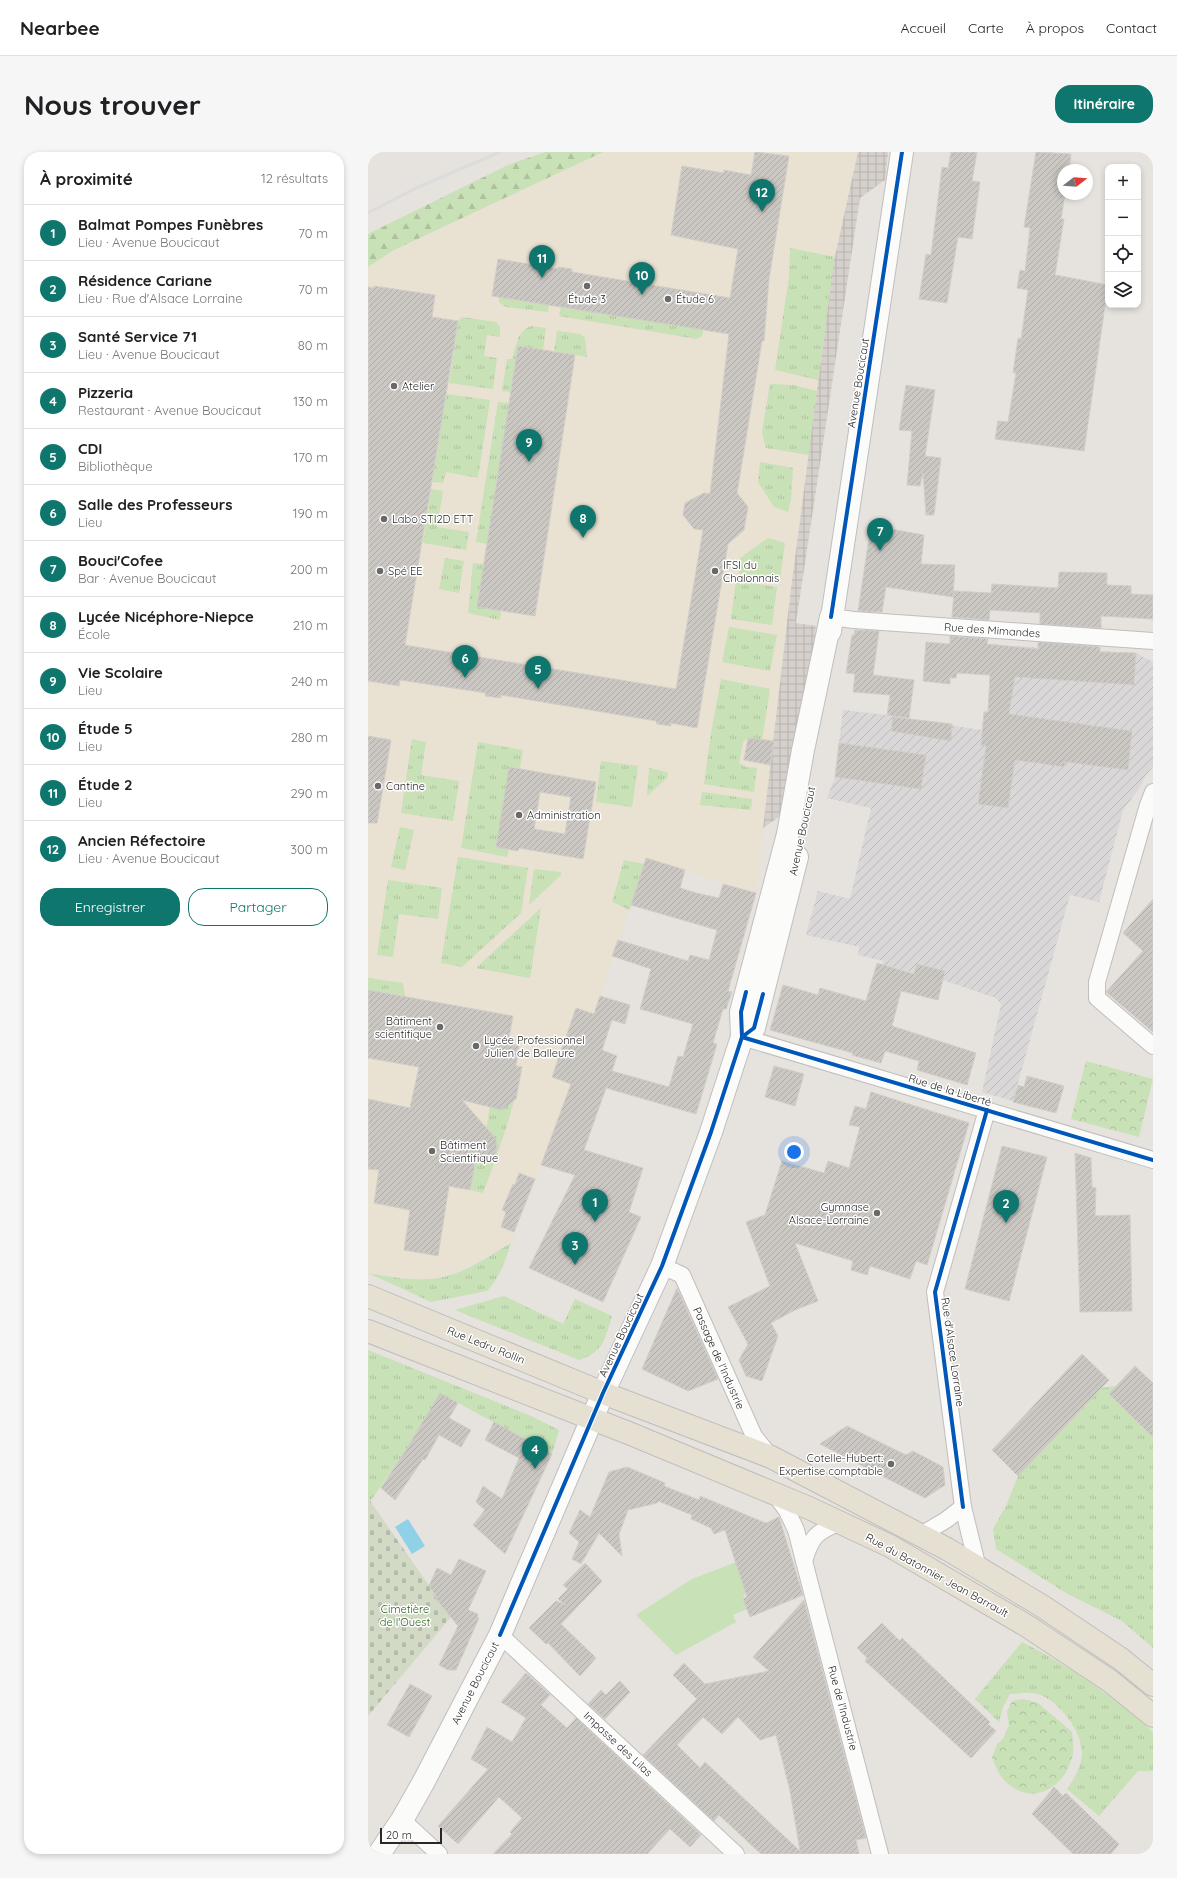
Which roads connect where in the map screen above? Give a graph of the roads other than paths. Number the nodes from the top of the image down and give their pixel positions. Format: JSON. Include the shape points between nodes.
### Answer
{"nodes":[{"id":1,"x":902,"y":152,"type":"edge"},
{"id":2,"x":831,"y":617,"type":"junction"},
{"id":3,"x":1153,"y":641,"type":"edge"},
{"id":4,"x":1153,"y":792,"type":"edge"},
{"id":5,"x":742,"y":1036,"type":"junction"},
{"id":6,"x":1153,"y":1046,"type":"edge"},
{"id":7,"x":987,"y":1110,"type":"junction"},
{"id":8,"x":1152,"y":1157,"type":"edge"},
{"id":9,"x":662,"y":1266,"type":"junction"},
{"id":10,"x":368,"y":1296,"type":"edge"},
{"id":11,"x":368,"y":1331,"type":"edge"},
{"id":12,"x":603,"y":1393,"type":"junction"},
{"id":13,"x":592,"y":1418,"type":"junction"},
{"id":14,"x":771,"y":1457,"type":"junction"},
{"id":15,"x":774,"y":1493,"type":"junction"},
{"id":16,"x":963,"y":1507,"type":"junction"},
{"id":17,"x":840,"y":1522,"type":"junction"},
{"id":18,"x":921,"y":1535,"type":"junction"},
{"id":19,"x":804,"y":1562,"type":"junction"},
{"id":20,"x":978,"y":1568,"type":"junction"},
{"id":21,"x":500,"y":1635,"type":"junction"},
{"id":22,"x":1153,"y":1685,"type":"edge"},
{"id":23,"x":1153,"y":1716,"type":"edge"},
{"id":24,"x":402,"y":1820,"type":"junction"},
{"id":25,"x":380,"y":1854,"type":"edge"},
{"id":26,"x":439,"y":1854,"type":"edge"},
{"id":27,"x":736,"y":1854,"type":"edge"},
{"id":28,"x":880,"y":1854,"type":"edge"}],
"edges":[{"from":1,"to":2,"type":"main road","name":"Avenue Boucicaut"},
{"from":2,"to":3,"type":"street","name":"Rue des Mimandes"},
{"from":2,"to":5,"type":"main road","name":"Avenue Boucicaut","via":[[818,752],[804,829],[754,1028]]},
{"from":4,"to":6,"type":"street","via":[[1097,982],[1097,998]]},
{"from":5,"to":7,"type":"street","name":"Rue de la Liberté"},
{"from":5,"to":9,"type":"main road","name":"Avenue Boucicaut","via":[[711,1132]]},
{"from":7,"to":8,"type":"street","name":"Rue de la Liberté"},
{"from":7,"to":16,"type":"street","name":"Rue d'Alsace Lorraine","via":[[935,1292]]},
{"from":9,"to":12,"type":"main road","name":"Avenue Boucicaut"},
{"from":9,"to":14,"type":"street","name":"Passage de l'Industrie","via":[[682,1275],[754,1436]]},
{"from":10,"to":12,"type":"main road","name":"Rue Ledru Rollin"},
{"from":11,"to":13,"type":"main road"},
{"from":12,"to":13,"type":"main road","name":"Avenue Boucicaut"},
{"from":12,"to":14,"type":"main road"},
{"from":13,"to":15,"type":"main road","name":"Rue du Batonnier Jean Barrault"},
{"from":13,"to":21,"type":"main road","name":"Avenue Boucicaut"},
{"from":14,"to":18,"type":"main road"},
{"from":15,"to":17,"type":"main road","name":"Rue du Batonnier Jean Barrault"},
{"from":15,"to":19,"type":"street","name":"Rue de l'Industrie","via":[[796,1530]]},
{"from":16,"to":18,"type":"street"},
{"from":16,"to":20,"type":"street","name":"Rue d'Alsace Lorraine"},
{"from":17,"to":19,"type":"street","via":[[820,1530],[810,1543]]},
{"from":17,"to":23,"type":"main road","name":"Rue du Batonnier Jean Barrault","via":[[890,1546],[1027,1626],[1110,1681]]},
{"from":18,"to":20,"type":"main road"},
{"from":19,"to":28,"type":"street","name":"Rue de l'Industrie"},
{"from":20,"to":22,"type":"main road","via":[[1054,1614],[1121,1659]]},
{"from":21,"to":24,"type":"main road","name":"Avenue Boucicaut"},
{"from":21,"to":27,"type":"street","name":"Impasse des Lilas"},
{"from":24,"to":25,"type":"main road","name":"Avenue Boucicaut"},
{"from":24,"to":26,"type":"street"}]}
